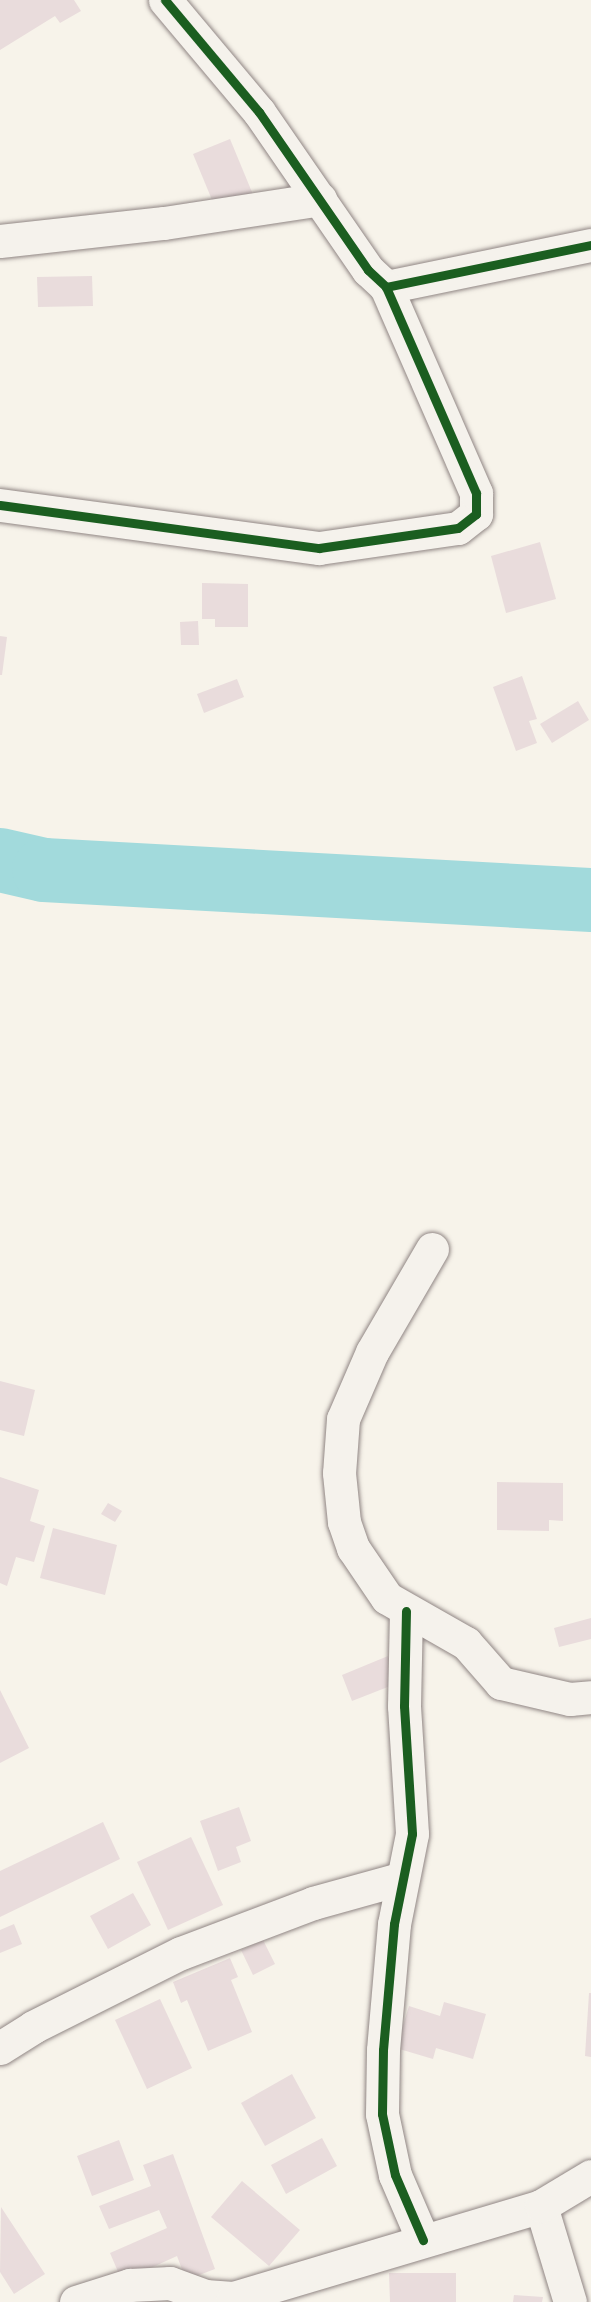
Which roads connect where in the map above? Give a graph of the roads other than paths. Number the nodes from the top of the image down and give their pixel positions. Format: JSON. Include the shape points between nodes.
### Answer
{"nodes":[{"id":1,"x":165,"y":0,"type":"edge"},
{"id":2,"x":320,"y":199,"type":"junction"},
{"id":3,"x":3,"y":245,"type":"edge"},
{"id":4,"x":591,"y":245,"type":"edge"},
{"id":5,"x":386,"y":287,"type":"junction"},
{"id":6,"x":0,"y":505,"type":"edge"},
{"id":7,"x":432,"y":1249,"type":"dead end"},
{"id":8,"x":406,"y":1611,"type":"junction"},
{"id":9,"x":591,"y":1697,"type":"edge"},
{"id":10,"x":403,"y":1878,"type":"junction"},
{"id":11,"x":0,"y":2048,"type":"edge"},
{"id":12,"x":591,"y":2176,"type":"edge"},
{"id":13,"x":541,"y":2206,"type":"junction"},
{"id":14,"x":423,"y":2240,"type":"junction"},
{"id":15,"x":76,"y":2302,"type":"edge"},
{"id":16,"x":570,"y":2302,"type":"edge"}],
"edges":[{"from":1,"to":2,"type":"street","via":[[259,112]]},
{"from":2,"to":3,"type":"street"},
{"from":2,"to":5,"type":"street","via":[[368,270]]},
{"from":4,"to":5,"type":"street"},
{"from":5,"to":6,"type":"street","via":[[476,493],[476,514],[458,528],[319,548]]},
{"from":7,"to":8,"type":"street","via":[[372,1352],[343,1419],[339,1473],[344,1522],[353,1548],[370,1578]]},
{"from":8,"to":9,"type":"street","via":[[466,1643],[501,1683],[570,1699]]},
{"from":8,"to":10,"type":"street","via":[[404,1706],[412,1834]]},
{"from":10,"to":11,"type":"street","via":[[314,1903],[191,1949],[33,2026]]},
{"from":10,"to":14,"type":"street","via":[[394,1924],[383,2050],[382,2114],[395,2175]]},
{"from":12,"to":13,"type":"street"},
{"from":13,"to":14,"type":"street"},
{"from":13,"to":16,"type":"street"},
{"from":14,"to":15,"type":"street","via":[[233,2298],[205,2295],[170,2283],[130,2285]]}]}
